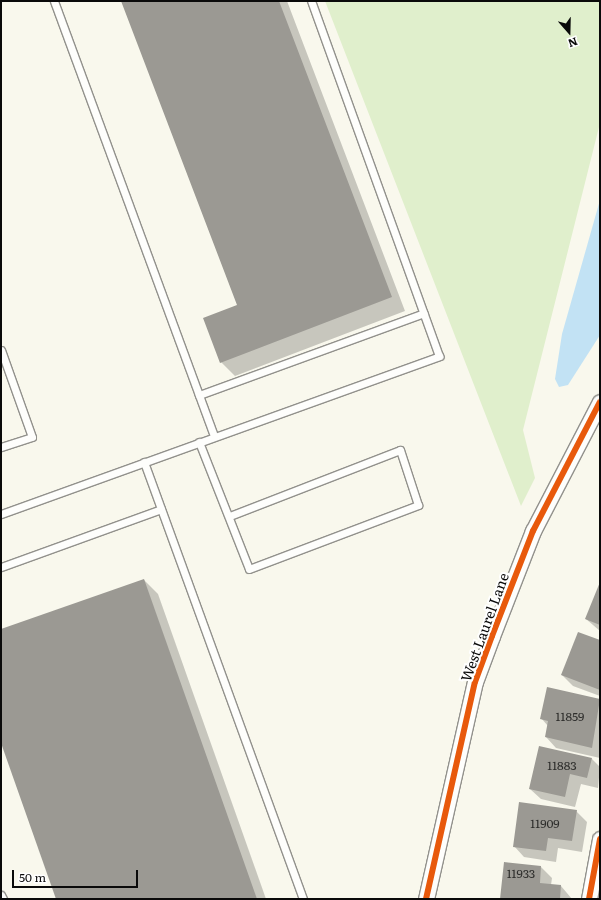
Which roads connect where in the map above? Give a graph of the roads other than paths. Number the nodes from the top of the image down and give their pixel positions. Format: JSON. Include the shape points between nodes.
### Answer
{"nodes":[{"id":1,"x":54,"y":1,"type":"edge"},
{"id":2,"x":311,"y":1,"type":"edge"},
{"id":3,"x":424,"y":313,"type":"junction"},
{"id":4,"x":1,"y":350,"type":"edge"},
{"id":5,"x":199,"y":395,"type":"junction"},
{"id":6,"x":600,"y":402,"type":"edge"},
{"id":7,"x":214,"y":437,"type":"junction"},
{"id":8,"x":199,"y":442,"type":"junction"},
{"id":9,"x":1,"y":447,"type":"edge"},
{"id":10,"x":144,"y":462,"type":"junction"},
{"id":11,"x":161,"y":508,"type":"junction"},
{"id":12,"x":1,"y":514,"type":"edge"},
{"id":13,"x":230,"y":516,"type":"junction"},
{"id":14,"x":1,"y":567,"type":"edge"},
{"id":15,"x":600,"y":839,"type":"edge"},
{"id":16,"x":1,"y":895,"type":"edge"},
{"id":17,"x":2,"y":899,"type":"edge"},
{"id":18,"x":303,"y":899,"type":"edge"},
{"id":19,"x":426,"y":899,"type":"edge"},
{"id":20,"x":589,"y":899,"type":"edge"}],
"edges":[{"from":1,"to":5,"type":"lane"},
{"from":2,"to":3,"type":"lane"},
{"from":3,"to":5,"type":"lane"},
{"from":3,"to":7,"type":"lane","via":[[439,356]]},
{"from":4,"to":9,"type":"lane","via":[[32,436]]},
{"from":5,"to":7,"type":"lane"},
{"from":6,"to":19,"type":"street","name":"West Laurel Lane","via":[[533,531],[487,649],[476,682]]},
{"from":7,"to":8,"type":"lane"},
{"from":8,"to":10,"type":"lane"},
{"from":8,"to":13,"type":"lane"},
{"from":10,"to":11,"type":"lane"},
{"from":10,"to":12,"type":"lane"},
{"from":11,"to":14,"type":"lane"},
{"from":11,"to":18,"type":"lane"},
{"from":13,"to":13,"type":"lane","via":[[249,569],[418,505],[400,450]]},
{"from":15,"to":20,"type":"street"},
{"from":16,"to":17,"type":"lane"}]}
